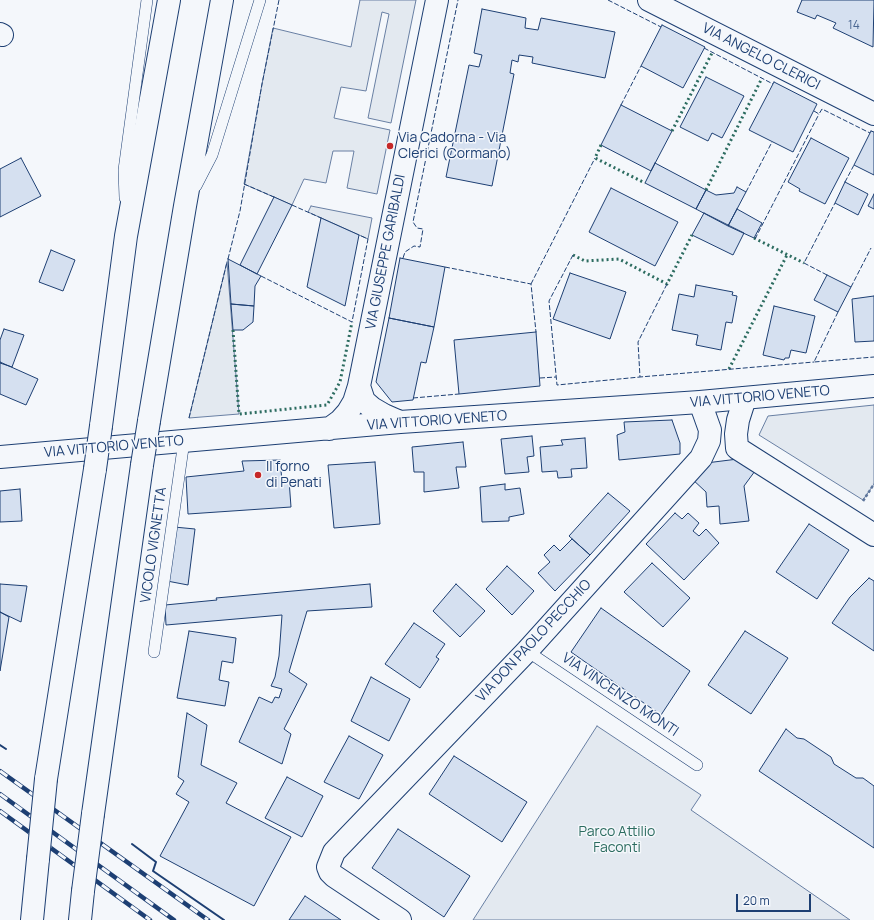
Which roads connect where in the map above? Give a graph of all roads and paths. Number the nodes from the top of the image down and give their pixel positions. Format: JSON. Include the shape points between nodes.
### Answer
{"nodes":[{"id":1,"x":147,"y":0,"type":"edge"},
{"id":2,"x":169,"y":0,"type":"edge"},
{"id":3,"x":222,"y":0,"type":"edge"},
{"id":4,"x":260,"y":0,"type":"edge"},
{"id":5,"x":437,"y":0,"type":"edge"},
{"id":6,"x":649,"y":0,"type":"edge"},
{"id":7,"x":874,"y":114,"type":"edge"},
{"id":8,"x":185,"y":206,"type":"junction"},
{"id":9,"x":126,"y":236,"type":"junction"},
{"id":10,"x":359,"y":386,"type":"junction"},
{"id":11,"x":874,"y":386,"type":"edge"},
{"id":12,"x":745,"y":398,"type":"junction"},
{"id":13,"x":700,"y":402,"type":"junction"},
{"id":14,"x":400,"y":422,"type":"junction"},
{"id":15,"x":329,"y":429,"type":"junction"},
{"id":16,"x":184,"y":441,"type":"junction"},
{"id":17,"x":737,"y":448,"type":"junction"},
{"id":18,"x":0,"y":457,"type":"edge"},
{"id":19,"x":700,"y":458,"type":"junction"},
{"id":20,"x":874,"y":535,"type":"edge"},
{"id":21,"x":527,"y":651,"type":"junction"},
{"id":22,"x":154,"y":652,"type":"dead end"},
{"id":23,"x":697,"y":765,"type":"dead end"},
{"id":24,"x":32,"y":920,"type":"edge"},
{"id":25,"x":80,"y":920,"type":"edge"},
{"id":26,"x":400,"y":920,"type":"edge"}],
"edges":[{"from":1,"to":9,"type":"lane","via":[[124,170]]},
{"from":2,"to":9,"type":"main road"},
{"from":3,"to":8,"type":"main road"},
{"from":4,"to":8,"type":"lane","via":[[212,154]]},
{"from":5,"to":10,"type":"main road","name":"VIA GIUSEPPE GARIBALDI"},
{"from":6,"to":7,"type":"main road","name":"VIA ANGELO CLERICI"},
{"from":8,"to":25,"type":"main road","bridge":true,"via":[[142,465],[92,814]]},
{"from":9,"to":24,"type":"main road","bridge":true,"via":[[95,469],[46,779]]},
{"from":10,"to":14,"type":"main road","via":[[364,401],[372,408]]},
{"from":10,"to":15,"type":"main road","name":"VIA GIUSEPPE GARIBALDI","via":[[348,412]]},
{"from":11,"to":12,"type":"main road","name":"VIA VITTORIO VENETO"},
{"from":12,"to":13,"type":"main road","name":"VIA VITTORIO VENETO"},
{"from":12,"to":17,"type":"main road","via":[[738,420]]},
{"from":13,"to":14,"type":"main road","name":"VIA VITTORIO VENETO"},
{"from":13,"to":19,"type":"main road","name":"VIA DON PAOLO PECCHIO","via":[[710,430]]},
{"from":14,"to":15,"type":"main road","name":"VIA VITTORIO VENETO"},
{"from":15,"to":16,"type":"main road","name":"VIA VITTORIO VENETO"},
{"from":16,"to":18,"type":"main road","name":"VIA VITTORIO VENETO"},
{"from":16,"to":22,"type":"lane","name":"VICOLO VIGNETTA"},
{"from":17,"to":19,"type":"main road","via":[[716,450]]},
{"from":17,"to":20,"type":"main road"},
{"from":19,"to":21,"type":"main road","name":"VIA DON PAOLO PECCHIO"},
{"from":21,"to":23,"type":"lane","name":"VIA VINCENZO MONTI"},
{"from":21,"to":26,"type":"main road","name":"VIA DON PAOLO PECCHIO","via":[[334,852],[328,866],[330,872]]}]}
